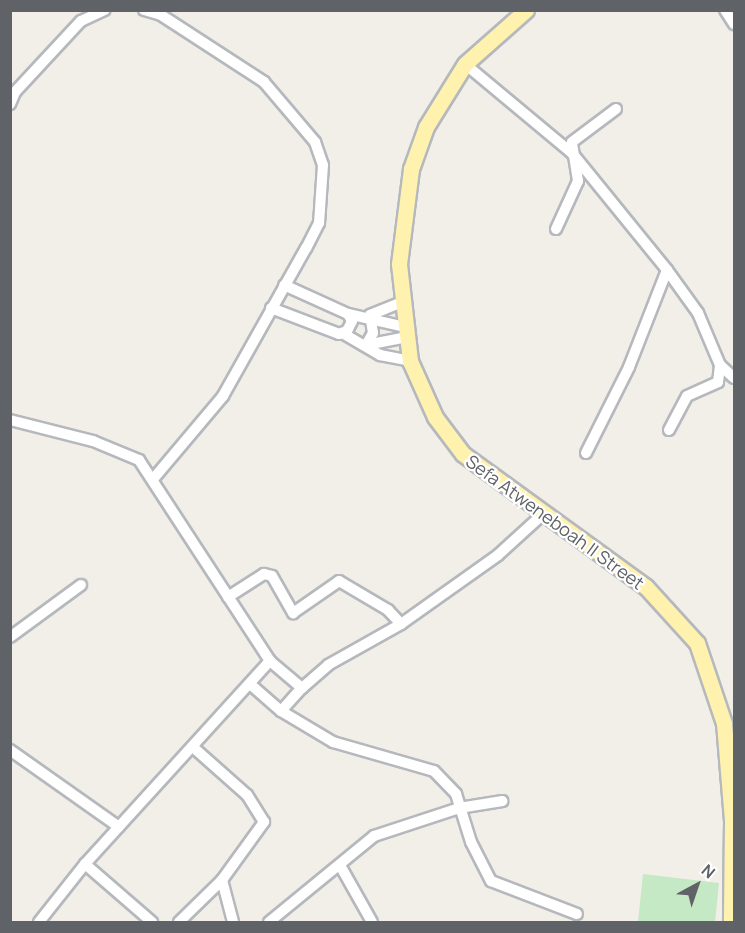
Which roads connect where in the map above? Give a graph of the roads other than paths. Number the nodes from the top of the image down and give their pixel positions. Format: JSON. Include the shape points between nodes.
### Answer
{"nodes":[{"id":1,"x":105,"y":10,"type":"edge"},
{"id":2,"x":144,"y":10,"type":"edge"},
{"id":3,"x":526,"y":10,"type":"edge"},
{"id":4,"x":725,"y":10,"type":"edge"},
{"id":5,"x":735,"y":24,"type":"edge"},
{"id":6,"x":465,"y":64,"type":"junction"},
{"id":7,"x":10,"y":104,"type":"edge"},
{"id":8,"x":616,"y":109,"type":"dead end"},
{"id":9,"x":572,"y":153,"type":"junction"},
{"id":10,"x":556,"y":229,"type":"dead end"},
{"id":11,"x":668,"y":270,"type":"junction"},
{"id":12,"x":284,"y":285,"type":"junction"},
{"id":13,"x":402,"y":302,"type":"junction"},
{"id":14,"x":271,"y":308,"type":"junction"},
{"id":15,"x":348,"y":314,"type":"junction"},
{"id":16,"x":370,"y":315,"type":"junction"},
{"id":17,"x":406,"y":332,"type":"junction"},
{"id":18,"x":344,"y":334,"type":"junction"},
{"id":19,"x":366,"y":345,"type":"junction"},
{"id":20,"x":410,"y":361,"type":"junction"},
{"id":21,"x":720,"y":365,"type":"junction"},
{"id":22,"x":735,"y":378,"type":"edge"},
{"id":23,"x":10,"y":420,"type":"edge"},
{"id":24,"x":669,"y":430,"type":"dead end"},
{"id":25,"x":586,"y":453,"type":"dead end"},
{"id":26,"x":153,"y":478,"type":"junction"},
{"id":27,"x":542,"y":515,"type":"junction"},
{"id":28,"x":81,"y":585,"type":"dead end"},
{"id":29,"x":228,"y":597,"type":"junction"},
{"id":30,"x":401,"y":624,"type":"junction"},
{"id":31,"x":10,"y":637,"type":"edge"},
{"id":32,"x":270,"y":661,"type":"junction"},
{"id":33,"x":250,"y":684,"type":"junction"},
{"id":34,"x":302,"y":688,"type":"junction"},
{"id":35,"x":281,"y":711,"type":"junction"},
{"id":36,"x":193,"y":747,"type":"junction"},
{"id":37,"x":10,"y":750,"type":"edge"},
{"id":38,"x":502,"y":801,"type":"dead end"},
{"id":39,"x":459,"y":808,"type":"junction"},
{"id":40,"x":733,"y":821,"type":"edge"},
{"id":41,"x":119,"y":827,"type":"junction"},
{"id":42,"x":85,"y":864,"type":"junction"},
{"id":43,"x":341,"y":867,"type":"junction"},
{"id":44,"x":222,"y":880,"type":"junction"},
{"id":45,"x":577,"y":914,"type":"dead end"},
{"id":46,"x":39,"y":922,"type":"edge"},
{"id":47,"x":152,"y":922,"type":"edge"},
{"id":48,"x":179,"y":922,"type":"edge"},
{"id":49,"x":233,"y":922,"type":"edge"},
{"id":50,"x":269,"y":922,"type":"edge"},
{"id":51,"x":372,"y":922,"type":"edge"},
{"id":52,"x":731,"y":922,"type":"edge"}],
"edges":[{"from":1,"to":7,"type":"street","via":[[81,21],[15,92]]},
{"from":2,"to":12,"type":"street","via":[[161,15],[264,82],[315,142],[323,165],[319,223]]},
{"from":3,"to":6,"type":"main road","name":"Sefa Atweneboah II Street","via":[[493,34]]},
{"from":4,"to":5,"type":"street"},
{"from":6,"to":9,"type":"street"},
{"from":6,"to":13,"type":"main road","name":"Sefa Atweneboah II Street","via":[[426,127],[411,169],[399,264]]},
{"from":8,"to":9,"type":"street","via":[[579,133]]},
{"from":9,"to":10,"type":"street","via":[[578,181]]},
{"from":9,"to":11,"type":"street"},
{"from":11,"to":21,"type":"street","via":[[698,313]]},
{"from":11,"to":25,"type":"street","via":[[629,367]]},
{"from":12,"to":14,"type":"street"},
{"from":12,"to":15,"type":"street"},
{"from":13,"to":16,"type":"street"},
{"from":13,"to":17,"type":"main road","name":"Sefa Atweneboah II Street"},
{"from":14,"to":18,"type":"street"},
{"from":14,"to":26,"type":"street","via":[[223,396]]},
{"from":15,"to":16,"type":"street"},
{"from":15,"to":18,"type":"street","via":[[352,321]]},
{"from":16,"to":17,"type":"street"},
{"from":16,"to":19,"type":"street","via":[[373,333]]},
{"from":17,"to":19,"type":"street"},
{"from":17,"to":20,"type":"main road","name":"Sefa Atweneboah II Street"},
{"from":18,"to":19,"type":"street"},
{"from":19,"to":20,"type":"street","via":[[380,355]]},
{"from":20,"to":27,"type":"main road","name":"Sefa Atweneboah II Street","via":[[435,417],[456,447],[482,472]]},
{"from":21,"to":22,"type":"street"},
{"from":21,"to":24,"type":"street","via":[[718,382],[687,396]]},
{"from":23,"to":26,"type":"street","via":[[123,450],[139,460]]},
{"from":26,"to":29,"type":"street"},
{"from":27,"to":30,"type":"street","via":[[498,555]]},
{"from":27,"to":40,"type":"main road","name":"Sefa Atweneboah II Street","via":[[646,587],[697,644],[724,723]]},
{"from":28,"to":31,"type":"street"},
{"from":29,"to":30,"type":"street","via":[[264,574],[272,576],[293,613],[339,581],[388,610]]},
{"from":29,"to":32,"type":"street"},
{"from":30,"to":34,"type":"street","via":[[328,665]]},
{"from":32,"to":33,"type":"street"},
{"from":32,"to":34,"type":"street"},
{"from":33,"to":35,"type":"street"},
{"from":33,"to":36,"type":"street"},
{"from":34,"to":35,"type":"street"},
{"from":35,"to":39,"type":"street","via":[[333,742],[434,771],[456,794]]},
{"from":36,"to":41,"type":"street"},
{"from":36,"to":44,"type":"street","via":[[263,814],[259,834]]},
{"from":37,"to":41,"type":"street"},
{"from":38,"to":39,"type":"street"},
{"from":39,"to":43,"type":"street","via":[[374,836],[355,848]]},
{"from":39,"to":45,"type":"street","via":[[482,871],[491,881]]},
{"from":40,"to":52,"type":"main road","name":"Sefa Atweneboah II Street"},
{"from":41,"to":42,"type":"street"},
{"from":42,"to":46,"type":"street"},
{"from":42,"to":47,"type":"street"},
{"from":43,"to":50,"type":"street"},
{"from":43,"to":51,"type":"street"},
{"from":44,"to":48,"type":"street"},
{"from":44,"to":49,"type":"street"}]}
